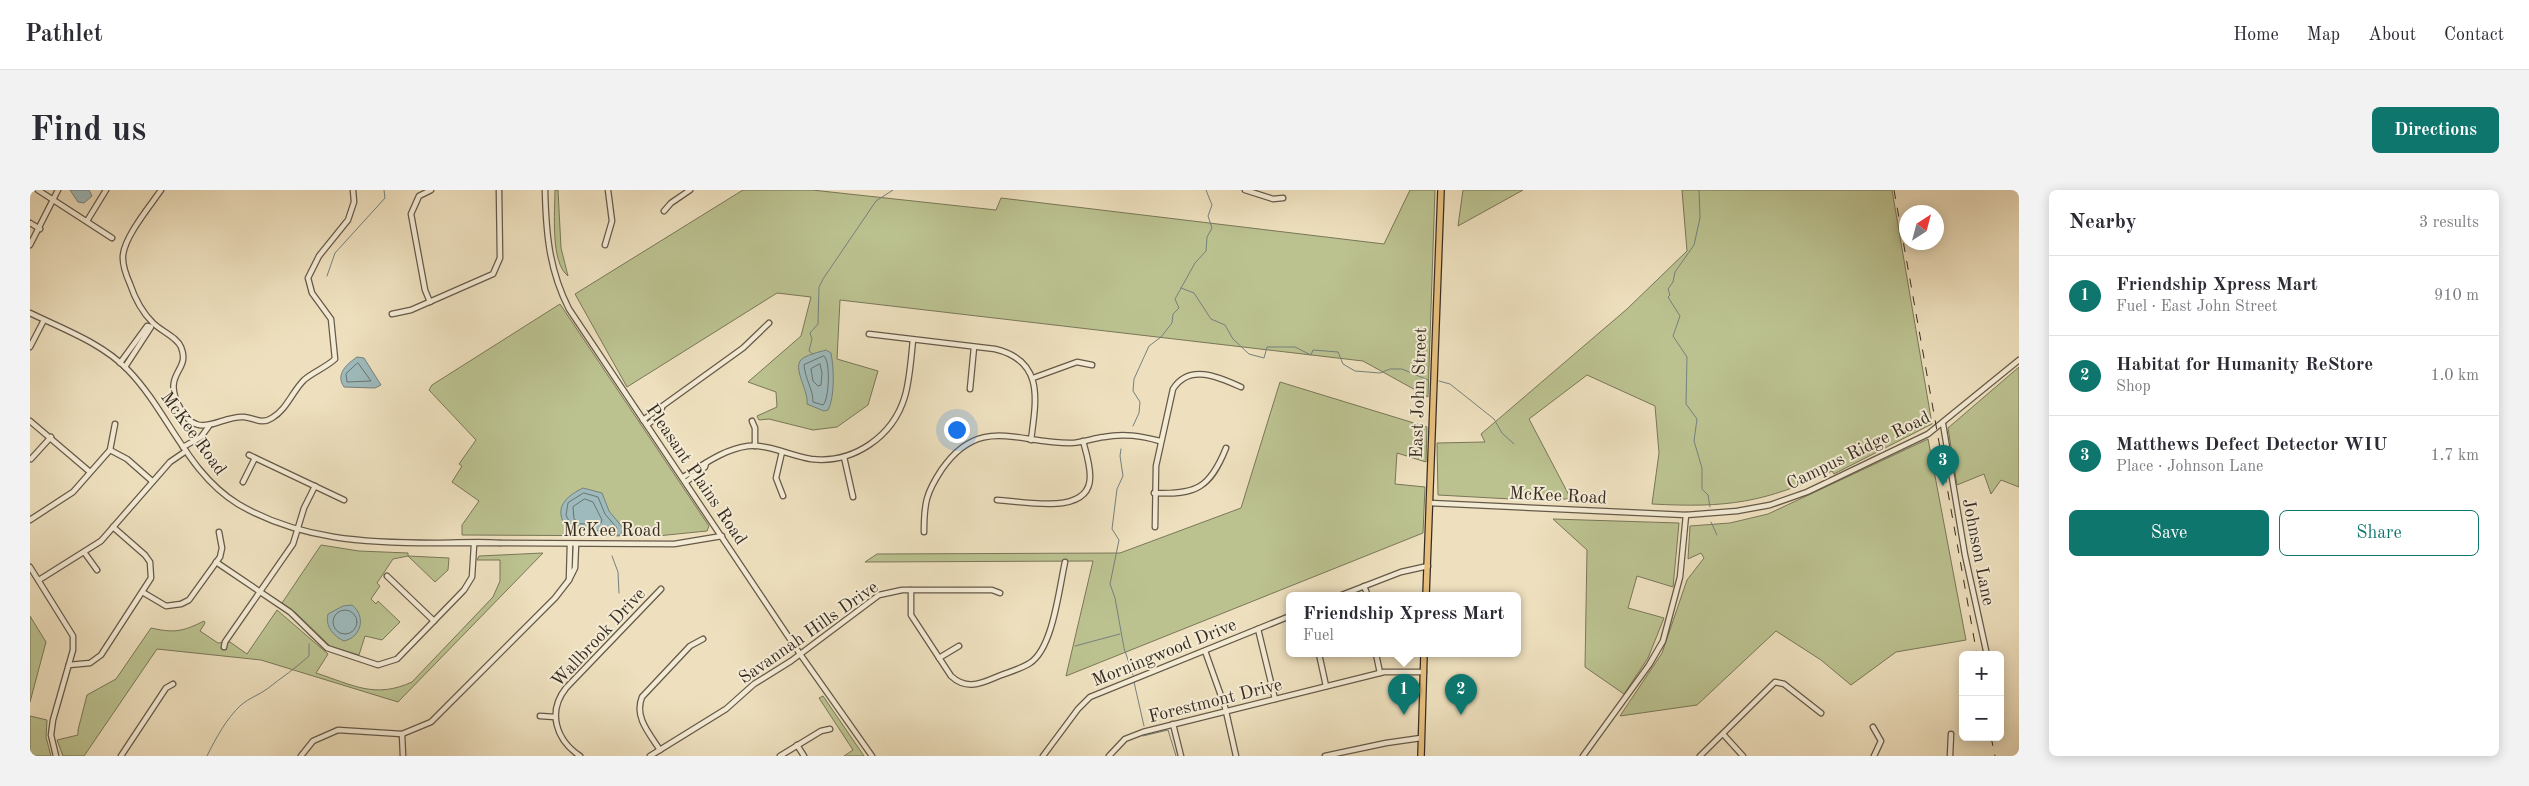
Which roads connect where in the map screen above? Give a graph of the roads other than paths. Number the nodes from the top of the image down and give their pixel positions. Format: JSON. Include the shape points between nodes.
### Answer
{"nodes":[{"id":1,"x":38,"y":190,"type":"edge"},
{"id":2,"x":58,"y":190,"type":"edge"},
{"id":3,"x":106,"y":190,"type":"edge"},
{"id":4,"x":161,"y":190,"type":"edge"},
{"id":5,"x":353,"y":190,"type":"edge"},
{"id":6,"x":431,"y":190,"type":"edge"},
{"id":7,"x":499,"y":190,"type":"edge"},
{"id":8,"x":545,"y":190,"type":"edge"},
{"id":9,"x":608,"y":190,"type":"edge"},
{"id":10,"x":690,"y":190,"type":"edge"},
{"id":11,"x":1245,"y":190,"type":"edge"},
{"id":12,"x":1260,"y":190,"type":"edge"},
{"id":13,"x":1441,"y":190,"type":"edge"},
{"id":14,"x":1257,"y":196,"type":"junction"},
{"id":15,"x":1283,"y":198,"type":"dead end"},
{"id":16,"x":54,"y":200,"type":"junction"},
{"id":17,"x":664,"y":211,"type":"dead end"},
{"id":18,"x":87,"y":221,"type":"junction"},
{"id":19,"x":30,"y":223,"type":"edge"},
{"id":20,"x":40,"y":229,"type":"junction"},
{"id":21,"x":112,"y":238,"type":"dead end"},
{"id":22,"x":30,"y":245,"type":"edge"},
{"id":23,"x":605,"y":245,"type":"dead end"},
{"id":24,"x":430,"y":302,"type":"junction"},
{"id":25,"x":30,"y":313,"type":"edge"},
{"id":26,"x":392,"y":314,"type":"dead end"},
{"id":27,"x":44,"y":320,"type":"junction"},
{"id":28,"x":769,"y":323,"type":"dead end"},
{"id":29,"x":152,"y":326,"type":"junction"},
{"id":30,"x":869,"y":334,"type":"dead end"},
{"id":31,"x":136,"y":340,"type":"junction"},
{"id":32,"x":913,"y":340,"type":"junction"},
{"id":33,"x":141,"y":343,"type":"junction"},
{"id":34,"x":30,"y":346,"type":"edge"},
{"id":35,"x":974,"y":347,"type":"junction"},
{"id":36,"x":2019,"y":360,"type":"edge"},
{"id":37,"x":120,"y":363,"type":"junction"},
{"id":38,"x":1092,"y":365,"type":"dead end"},
{"id":39,"x":125,"y":367,"type":"junction"},
{"id":40,"x":1033,"y":378,"type":"junction"},
{"id":41,"x":1242,"y":387,"type":"dead end"},
{"id":42,"x":970,"y":389,"type":"dead end"},
{"id":43,"x":662,"y":408,"type":"junction"},
{"id":44,"x":643,"y":420,"type":"junction"},
{"id":45,"x":30,"y":421,"type":"edge"},
{"id":46,"x":752,"y":421,"type":"dead end"},
{"id":47,"x":115,"y":424,"type":"dead end"},
{"id":48,"x":1943,"y":424,"type":"junction"},
{"id":49,"x":647,"y":425,"type":"junction"},
{"id":50,"x":209,"y":426,"type":"junction"},
{"id":51,"x":51,"y":437,"type":"junction"},
{"id":52,"x":1032,"y":440,"type":"junction"},
{"id":53,"x":1083,"y":441,"type":"junction"},
{"id":54,"x":1160,"y":441,"type":"junction"},
{"id":55,"x":754,"y":446,"type":"junction"},
{"id":56,"x":1226,"y":448,"type":"dead end"},
{"id":57,"x":185,"y":449,"type":"junction"},
{"id":58,"x":110,"y":450,"type":"junction"},
{"id":59,"x":782,"y":452,"type":"junction"},
{"id":60,"x":249,"y":455,"type":"dead end"},
{"id":61,"x":844,"y":456,"type":"junction"},
{"id":62,"x":256,"y":458,"type":"junction"},
{"id":63,"x":31,"y":460,"type":"edge"},
{"id":64,"x":90,"y":472,"type":"junction"},
{"id":65,"x":684,"y":480,"type":"junction"},
{"id":66,"x":152,"y":481,"type":"junction"},
{"id":67,"x":242,"y":482,"type":"dead end"},
{"id":68,"x":315,"y":486,"type":"junction"},
{"id":69,"x":1154,"y":493,"type":"junction"},
{"id":70,"x":782,"y":496,"type":"dead end"},
{"id":71,"x":853,"y":497,"type":"dead end"},
{"id":72,"x":344,"y":500,"type":"dead end"},
{"id":73,"x":997,"y":500,"type":"dead end"},
{"id":74,"x":1430,"y":503,"type":"junction"},
{"id":75,"x":1686,"y":515,"type":"junction"},
{"id":76,"x":30,"y":520,"type":"edge"},
{"id":77,"x":113,"y":527,"type":"junction"},
{"id":78,"x":1154,"y":527,"type":"dead end"},
{"id":79,"x":299,"y":529,"type":"junction"},
{"id":80,"x":219,"y":532,"type":"dead end"},
{"id":81,"x":924,"y":532,"type":"dead end"},
{"id":82,"x":722,"y":536,"type":"junction"},
{"id":83,"x":442,"y":543,"type":"junction"},
{"id":84,"x":500,"y":544,"type":"junction"},
{"id":85,"x":570,"y":544,"type":"junction"},
{"id":86,"x":576,"y":544,"type":"junction"},
{"id":87,"x":474,"y":545,"type":"junction"},
{"id":88,"x":84,"y":552,"type":"junction"},
{"id":89,"x":216,"y":562,"type":"junction"},
{"id":90,"x":1065,"y":562,"type":"dead end"},
{"id":91,"x":1428,"y":566,"type":"junction"},
{"id":92,"x":30,"y":567,"type":"edge"},
{"id":93,"x":96,"y":570,"type":"dead end"},
{"id":94,"x":387,"y":576,"type":"dead end"},
{"id":95,"x":39,"y":580,"type":"junction"},
{"id":96,"x":569,"y":580,"type":"junction"},
{"id":97,"x":1364,"y":586,"type":"junction"},
{"id":98,"x":662,"y":589,"type":"dead end"},
{"id":99,"x":911,"y":590,"type":"junction"},
{"id":100,"x":259,"y":592,"type":"junction"},
{"id":101,"x":1350,"y":592,"type":"edge"},
{"id":102,"x":1366,"y":592,"type":"edge"},
{"id":103,"x":1426,"y":592,"type":"edge"},
{"id":104,"x":144,"y":593,"type":"junction"},
{"id":105,"x":1000,"y":593,"type":"dead end"},
{"id":106,"x":1286,"y":618,"type":"edge"},
{"id":107,"x":434,"y":621,"type":"junction"},
{"id":108,"x":1258,"y":629,"type":"junction"},
{"id":109,"x":702,"y":639,"type":"dead end"},
{"id":110,"x":959,"y":646,"type":"dead end"},
{"id":111,"x":224,"y":648,"type":"dead end"},
{"id":112,"x":1205,"y":651,"type":"junction"},
{"id":113,"x":1986,"y":651,"type":"edge"},
{"id":114,"x":800,"y":654,"type":"junction"},
{"id":115,"x":1321,"y":657,"type":"edge"},
{"id":116,"x":1377,"y":657,"type":"edge"},
{"id":117,"x":1424,"y":657,"type":"edge"},
{"id":118,"x":939,"y":658,"type":"junction"},
{"id":119,"x":69,"y":665,"type":"junction"},
{"id":120,"x":1424,"y":672,"type":"junction"},
{"id":121,"x":1380,"y":673,"type":"junction"},
{"id":122,"x":173,"y":684,"type":"dead end"},
{"id":123,"x":1326,"y":686,"type":"junction"},
{"id":124,"x":1275,"y":699,"type":"junction"},
{"id":125,"x":1226,"y":711,"type":"junction"},
{"id":126,"x":1821,"y":713,"type":"dead end"},
{"id":127,"x":540,"y":716,"type":"dead end"},
{"id":128,"x":555,"y":717,"type":"junction"},
{"id":129,"x":1173,"y":724,"type":"junction"},
{"id":130,"x":1873,"y":727,"type":"dead end"},
{"id":131,"x":830,"y":729,"type":"dead end"},
{"id":132,"x":402,"y":734,"type":"junction"},
{"id":133,"x":1723,"y":734,"type":"junction"},
{"id":134,"x":1951,"y":734,"type":"dead end"},
{"id":135,"x":1421,"y":738,"type":"junction"},
{"id":136,"x":797,"y":746,"type":"junction"},
{"id":137,"x":660,"y":750,"type":"junction"},
{"id":138,"x":56,"y":756,"type":"edge"},
{"id":139,"x":120,"y":756,"type":"edge"},
{"id":140,"x":301,"y":756,"type":"edge"},
{"id":141,"x":403,"y":756,"type":"edge"},
{"id":142,"x":580,"y":756,"type":"edge"},
{"id":143,"x":650,"y":756,"type":"edge"},
{"id":144,"x":780,"y":756,"type":"edge"},
{"id":145,"x":804,"y":756,"type":"edge"},
{"id":146,"x":872,"y":756,"type":"edge"},
{"id":147,"x":1043,"y":756,"type":"edge"},
{"id":148,"x":1109,"y":756,"type":"edge"},
{"id":149,"x":1181,"y":756,"type":"edge"},
{"id":150,"x":1236,"y":756,"type":"edge"},
{"id":151,"x":1325,"y":756,"type":"edge"},
{"id":152,"x":1421,"y":756,"type":"edge"},
{"id":153,"x":1583,"y":756,"type":"edge"},
{"id":154,"x":1700,"y":756,"type":"edge"},
{"id":155,"x":1743,"y":756,"type":"edge"},
{"id":156,"x":1874,"y":756,"type":"edge"},
{"id":157,"x":1950,"y":756,"type":"edge"}],
"edges":[{"from":1,"to":16,"type":"street"},
{"from":2,"to":16,"type":"street"},
{"from":3,"to":18,"type":"street"},
{"from":4,"to":29,"type":"street","via":[[124,249],[124,268],[131,288]]},
{"from":5,"to":50,"type":"street","via":[[354,202],[348,220],[318,256],[308,278],[312,293],[331,319],[336,356],[304,380],[280,412],[262,422],[243,417]]},
{"from":6,"to":24,"type":"street","via":[[420,196],[411,214]]},
{"from":7,"to":24,"type":"street","via":[[500,258],[497,269],[489,277]]},
{"from":8,"to":44,"type":"street","name":"Pleasant Plains Road","via":[[548,252],[561,294]]},
{"from":9,"to":23,"type":"street","via":[[612,221]]},
{"from":10,"to":17,"type":"street"},
{"from":11,"to":14,"type":"street"},
{"from":12,"to":14,"type":"street"},
{"from":13,"to":74,"type":"main road","name":"East John Street"},
{"from":14,"to":15,"type":"street"},
{"from":16,"to":18,"type":"street"},
{"from":16,"to":20,"type":"street"},
{"from":18,"to":21,"type":"street"},
{"from":19,"to":20,"type":"street"},
{"from":20,"to":22,"type":"street"},
{"from":24,"to":26,"type":"street"},
{"from":25,"to":27,"type":"street","name":"McKee Road"},
{"from":27,"to":34,"type":"street"},
{"from":27,"to":37,"type":"street","name":"McKee Road","via":[[92,344]]},
{"from":28,"to":43,"type":"street","via":[[747,344]]},
{"from":29,"to":31,"type":"street","via":[[148,326]]},
{"from":29,"to":33,"type":"street"},
{"from":29,"to":50,"type":"street","via":[[179,342],[182,348],[184,359],[172,390],[179,406],[189,419]]},
{"from":30,"to":32,"type":"street"},
{"from":31,"to":33,"type":"street"},
{"from":31,"to":37,"type":"street"},
{"from":32,"to":35,"type":"street"},
{"from":32,"to":61,"type":"street","via":[[906,394],[896,417],[874,442]]},
{"from":33,"to":39,"type":"street"},
{"from":35,"to":40,"type":"street","via":[[995,349],[1014,356],[1026,366]]},
{"from":35,"to":42,"type":"street"},
{"from":36,"to":48,"type":"street","name":"Campus Ridge Road"},
{"from":37,"to":39,"type":"street","name":"McKee Road"},
{"from":38,"to":40,"type":"street","via":[[1077,362]]},
{"from":39,"to":57,"type":"street","name":"McKee Road"},
{"from":40,"to":52,"type":"street","via":[[1036,400]]},
{"from":41,"to":54,"type":"street","via":[[1205,374],[1181,379],[1173,389]]},
{"from":43,"to":44,"type":"street"},
{"from":43,"to":49,"type":"street"},
{"from":44,"to":49,"type":"street","name":"Pleasant Plains Road"},
{"from":45,"to":51,"type":"street"},
{"from":46,"to":55,"type":"street"},
{"from":47,"to":58,"type":"street"},
{"from":48,"to":75,"type":"street","name":"Campus Ridge Road","via":[[1911,443],[1789,499],[1745,510]]},
{"from":48,"to":113,"type":"street","name":"Johnson Lane","via":[[1965,555]]},
{"from":49,"to":65,"type":"street","name":"Pleasant Plains Road"},
{"from":50,"to":57,"type":"street"},
{"from":51,"to":63,"type":"street"},
{"from":51,"to":64,"type":"street"},
{"from":52,"to":53,"type":"street"},
{"from":52,"to":81,"type":"street","via":[[986,436],[960,447],[928,490]]},
{"from":53,"to":54,"type":"street","via":[[1126,434]]},
{"from":53,"to":73,"type":"street","via":[[1090,477],[1086,490],[1077,500],[1062,504]]},
{"from":54,"to":69,"type":"street"},
{"from":55,"to":59,"type":"street"},
{"from":55,"to":65,"type":"street","via":[[730,451],[706,463],[706,467]]},
{"from":56,"to":69,"type":"street","via":[[1218,469],[1200,487],[1188,492]]},
{"from":57,"to":66,"type":"street"},
{"from":57,"to":79,"type":"street","name":"McKee Road","via":[[208,479],[228,497],[252,511]]},
{"from":58,"to":64,"type":"street"},
{"from":58,"to":66,"type":"street","via":[[127,459]]},
{"from":59,"to":61,"type":"street","via":[[812,459]]},
{"from":59,"to":70,"type":"street","via":[[776,478]]},
{"from":60,"to":62,"type":"street"},
{"from":61,"to":71,"type":"street"},
{"from":62,"to":67,"type":"street"},
{"from":62,"to":68,"type":"street"},
{"from":64,"to":76,"type":"street","via":[[73,492]]},
{"from":65,"to":82,"type":"street","name":"Pleasant Plains Road"},
{"from":66,"to":77,"type":"street"},
{"from":68,"to":72,"type":"street"},
{"from":68,"to":79,"type":"street","via":[[304,508]]},
{"from":69,"to":78,"type":"street"},
{"from":74,"to":75,"type":"street","name":"McKee Road"},
{"from":74,"to":91,"type":"main road","name":"East John Street"},
{"from":75,"to":153,"type":"street","via":[[1680,576],[1663,641]]},
{"from":77,"to":88,"type":"street"},
{"from":77,"to":104,"type":"street","via":[[150,562],[152,578]]},
{"from":79,"to":83,"type":"street","name":"McKee Road","via":[[369,542]]},
{"from":79,"to":100,"type":"street","via":[[293,544]]},
{"from":80,"to":89,"type":"street","via":[[222,548]]},
{"from":82,"to":86,"type":"street","name":"McKee Road","via":[[674,544]]},
{"from":82,"to":114,"type":"street","name":"Pleasant Plains Road"},
{"from":83,"to":84,"type":"street","name":"McKee Road"},
{"from":83,"to":87,"type":"street","name":"McKee Road"},
{"from":84,"to":85,"type":"street","name":"McKee Road"},
{"from":84,"to":87,"type":"street","name":"McKee Road"},
{"from":85,"to":86,"type":"street","name":"McKee Road"},
{"from":85,"to":96,"type":"street"},
{"from":86,"to":96,"type":"street","via":[[575,568]]},
{"from":87,"to":107,"type":"street","via":[[470,583]]},
{"from":88,"to":93,"type":"street"},
{"from":88,"to":95,"type":"street"},
{"from":89,"to":100,"type":"street"},
{"from":89,"to":104,"type":"street","via":[[189,600],[181,604],[166,606]]},
{"from":90,"to":118,"type":"street","via":[[1048,638],[1030,663],[982,684],[967,685],[951,676]]},
{"from":91,"to":97,"type":"street"},
{"from":91,"to":103,"type":"main road","name":"East John Street"},
{"from":92,"to":95,"type":"street"},
{"from":94,"to":107,"type":"street"},
{"from":95,"to":119,"type":"street","via":[[72,636]]},
{"from":96,"to":132,"type":"street","via":[[443,713],[428,724]]},
{"from":97,"to":101,"type":"street"},
{"from":97,"to":102,"type":"street"},
{"from":98,"to":128,"type":"street","name":"Wallbrook Drive","via":[[566,688],[559,698]]},
{"from":99,"to":105,"type":"street","name":"Savannah Hills Drive","via":[[992,590]]},
{"from":99,"to":114,"type":"street","name":"Savannah Hills Drive","via":[[879,595]]},
{"from":99,"to":118,"type":"street","via":[[911,615]]},
{"from":100,"to":107,"type":"street","via":[[290,612],[327,648],[378,665],[397,659]]},
{"from":100,"to":111,"type":"street"},
{"from":104,"to":119,"type":"street","via":[[101,656],[90,664]]},
{"from":106,"to":108,"type":"street","name":"Morningwood Drive"},
{"from":108,"to":112,"type":"street","name":"Morningwood Drive"},
{"from":108,"to":124,"type":"street"},
{"from":109,"to":137,"type":"street","via":[[690,646],[642,697],[640,715]]},
{"from":110,"to":118,"type":"street"},
{"from":112,"to":125,"type":"street"},
{"from":112,"to":147,"type":"street","name":"Morningwood Drive","via":[[1090,697]]},
{"from":114,"to":137,"type":"street","name":"Savannah Hills Drive","via":[[754,684],[726,709]]},
{"from":114,"to":146,"type":"street","name":"Pleasant Plains Road"},
{"from":115,"to":123,"type":"street"},
{"from":116,"to":121,"type":"street"},
{"from":117,"to":120,"type":"main road"},
{"from":119,"to":138,"type":"street","via":[[52,727]]},
{"from":120,"to":121,"type":"street","name":"Forestmont Drive"},
{"from":120,"to":135,"type":"main road"},
{"from":121,"to":123,"type":"street","name":"Forestmont Drive"},
{"from":122,"to":139,"type":"street","via":[[166,688]]},
{"from":123,"to":124,"type":"street","name":"Forestmont Drive"},
{"from":124,"to":125,"type":"street","name":"Forestmont Drive"},
{"from":125,"to":129,"type":"street","name":"Forestmont Drive"},
{"from":125,"to":150,"type":"street"},
{"from":126,"to":133,"type":"street","via":[[1784,684],[1774,682]]},
{"from":127,"to":128,"type":"street"},
{"from":128,"to":142,"type":"street","via":[[561,738]]},
{"from":129,"to":148,"type":"street","name":"Forestmont Drive","via":[[1128,737]]},
{"from":129,"to":149,"type":"street"},
{"from":130,"to":156,"type":"street","via":[[1881,741]]},
{"from":131,"to":136,"type":"street"},
{"from":132,"to":140,"type":"street","via":[[338,730],[313,742]]},
{"from":132,"to":141,"type":"street"},
{"from":133,"to":154,"type":"street"},
{"from":133,"to":155,"type":"street"},
{"from":134,"to":157,"type":"street"},
{"from":135,"to":151,"type":"street","via":[[1370,745]]},
{"from":135,"to":152,"type":"main road"},
{"from":136,"to":144,"type":"street"},
{"from":136,"to":145,"type":"street"},
{"from":137,"to":143,"type":"street","name":"Savannah Hills Drive"}]}
